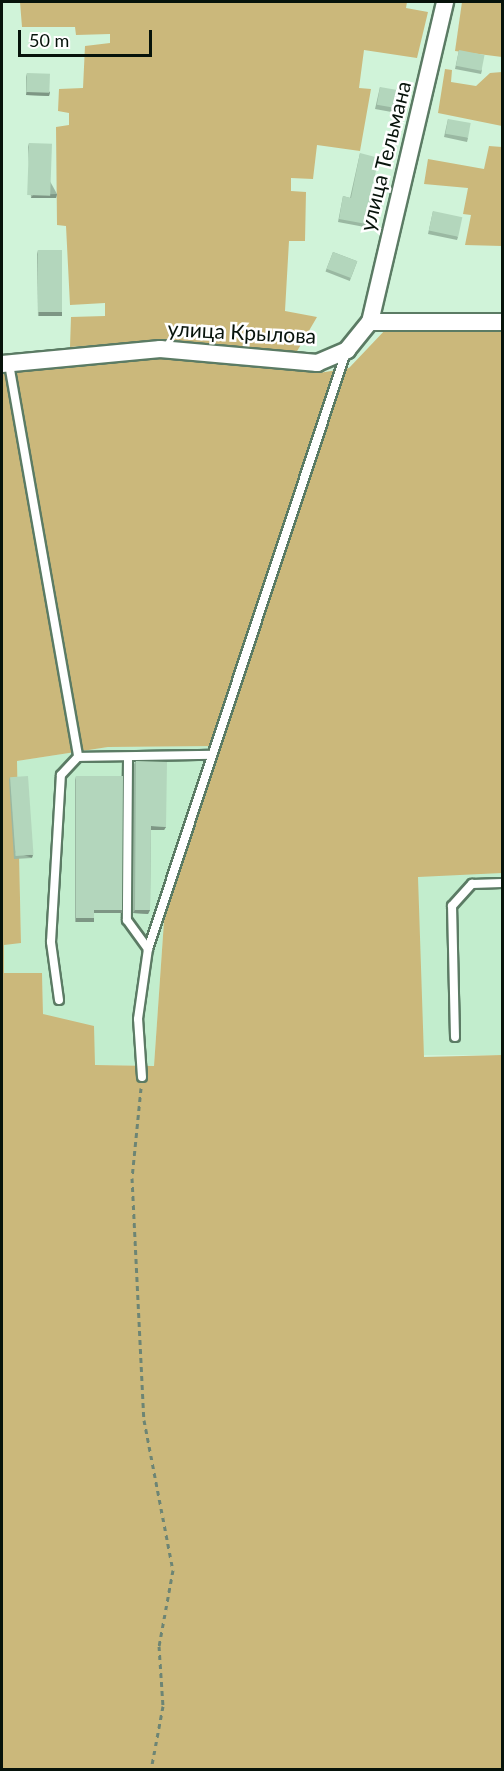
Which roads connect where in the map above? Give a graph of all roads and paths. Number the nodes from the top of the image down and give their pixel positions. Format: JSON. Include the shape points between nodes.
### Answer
{"nodes":[{"id":1,"x":445,"y":2,"type":"edge"},
{"id":2,"x":370,"y":322,"type":"junction"},
{"id":3,"x":502,"y":322,"type":"edge"},
{"id":4,"x":347,"y":350,"type":"junction"},
{"id":5,"x":5,"y":364,"type":"edge"},
{"id":6,"x":210,"y":755,"type":"junction"},
{"id":7,"x":78,"y":757,"type":"junction"},
{"id":8,"x":128,"y":759,"type":"junction"},
{"id":9,"x":502,"y":883,"type":"edge"},
{"id":10,"x":148,"y":949,"type":"junction"},
{"id":11,"x":59,"y":1000,"type":"dead end"},
{"id":12,"x":455,"y":1037,"type":"dead end"},
{"id":13,"x":141,"y":1077,"type":"joint"},
{"id":14,"x":151,"y":1770,"type":"edge"}],
"edges":[{"from":1,"to":2,"type":"street","name":"улица Тельмана"},
{"from":2,"to":3,"type":"street"},
{"from":2,"to":4,"type":"street","name":"улица Крылова"},
{"from":4,"to":5,"type":"street","name":"улица Крылова","via":[[316,363],[160,349]]},
{"from":4,"to":6,"type":"lane"},
{"from":5,"to":7,"type":"lane"},
{"from":6,"to":8,"type":"lane"},
{"from":6,"to":10,"type":"lane"},
{"from":7,"to":8,"type":"lane"},
{"from":7,"to":11,"type":"lane","via":[[62,775],[51,942]]},
{"from":8,"to":10,"type":"lane","via":[[127,920]]},
{"from":9,"to":12,"type":"lane","via":[[472,884],[453,906]]},
{"from":10,"to":13,"type":"lane","via":[[138,1019]]},
{"from":13,"to":14,"type":"path","via":[[132,1178],[144,1420],[173,1570],[159,1646],[163,1706]]}]}
